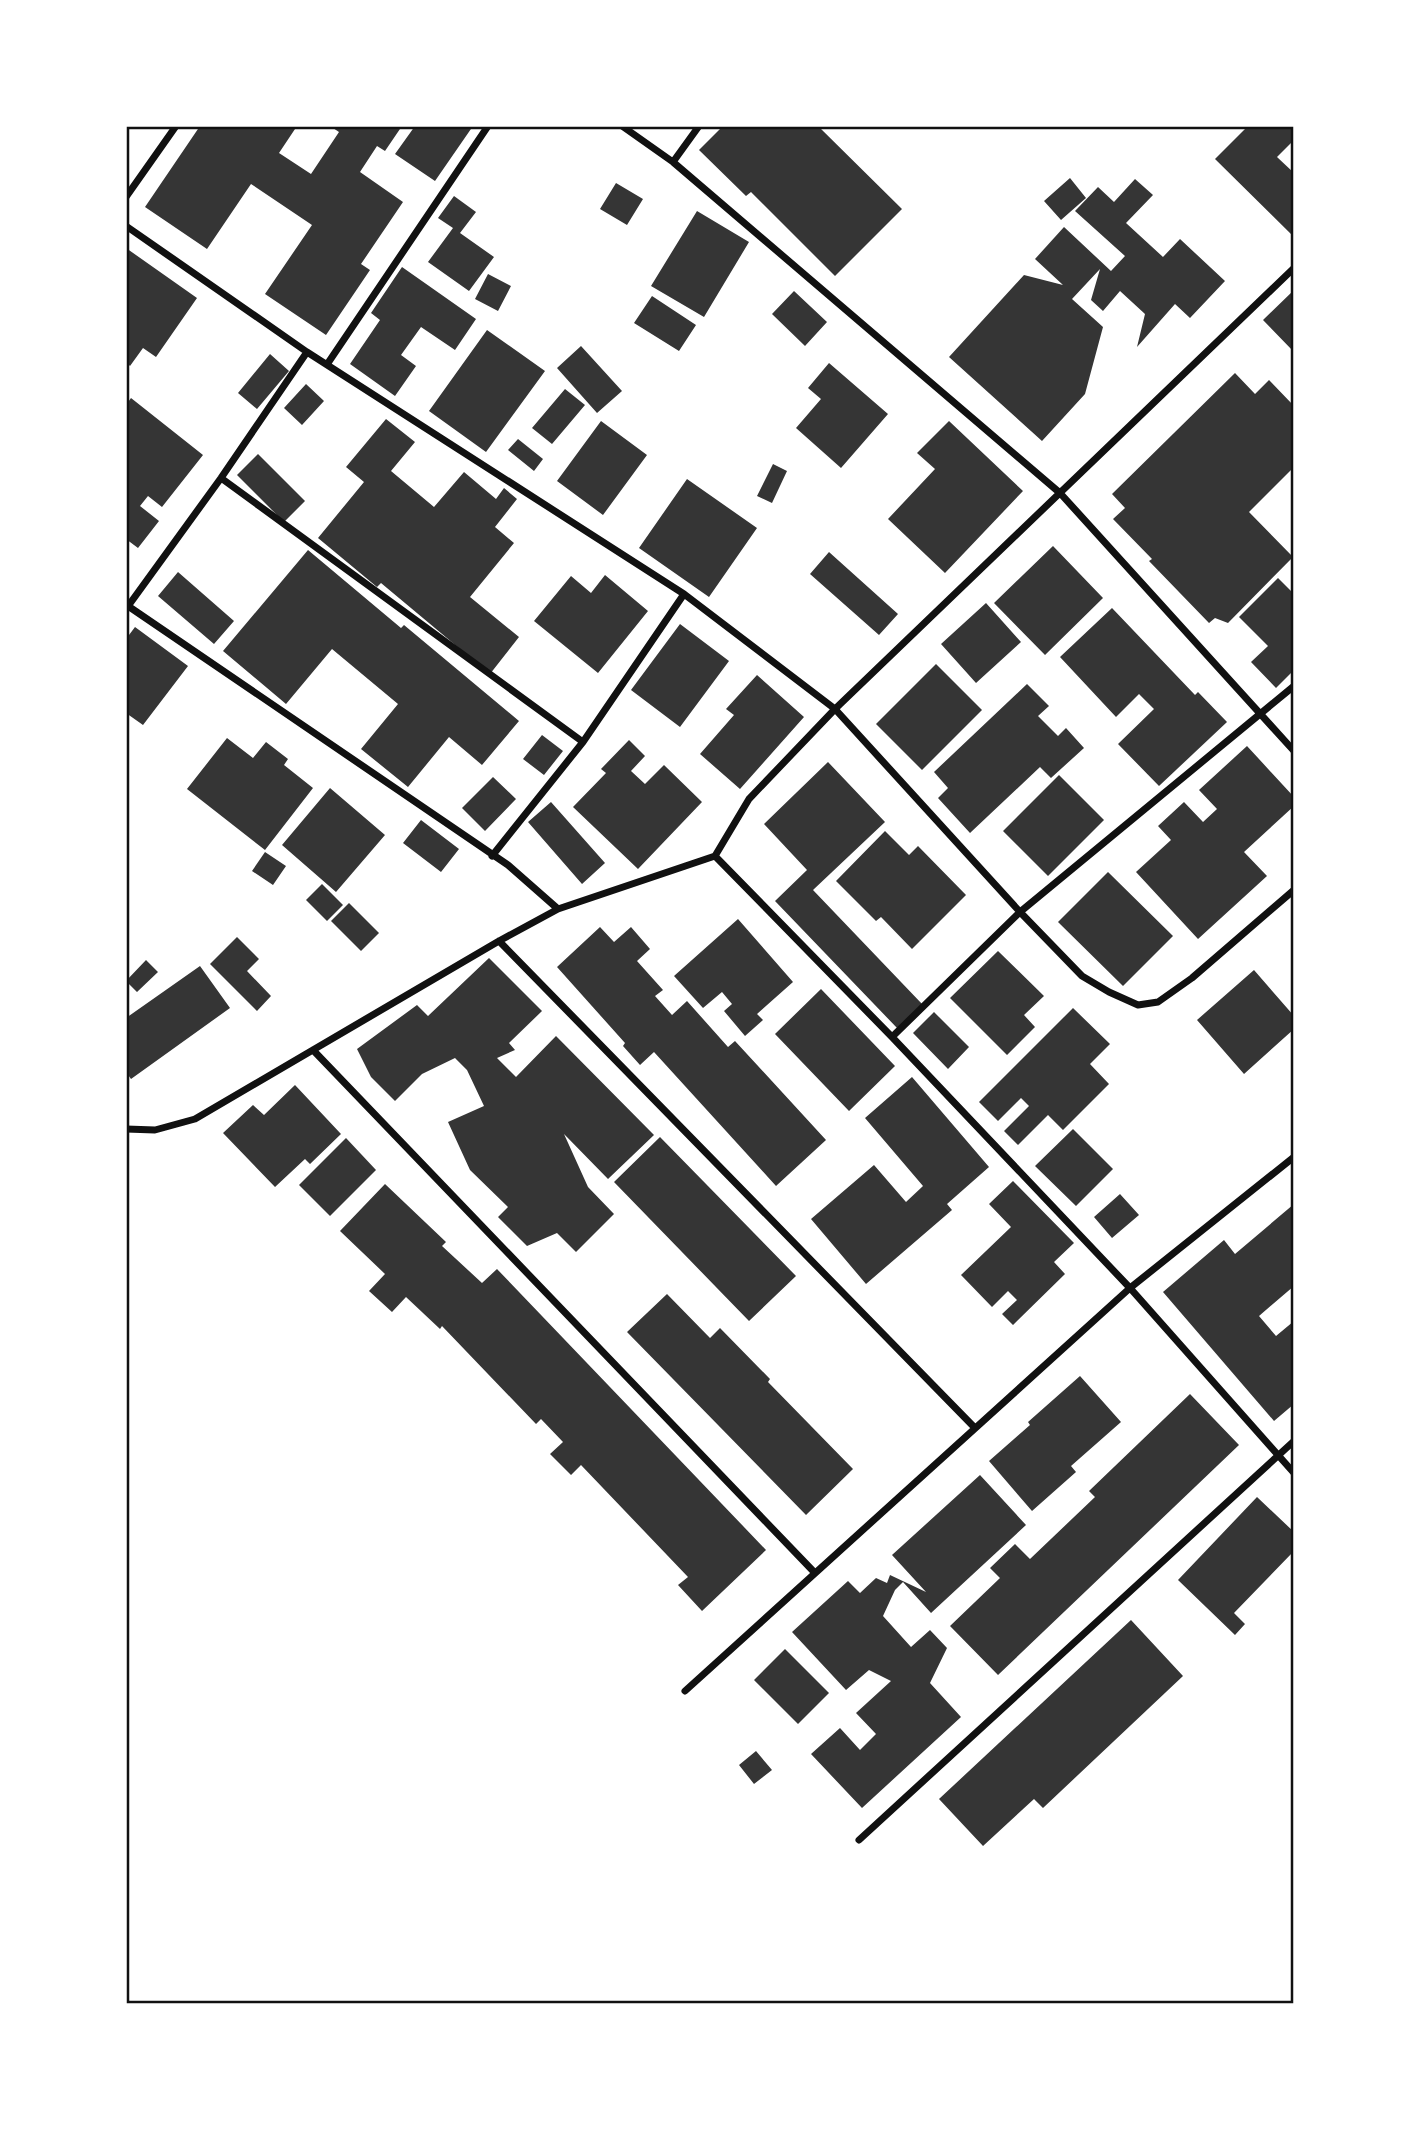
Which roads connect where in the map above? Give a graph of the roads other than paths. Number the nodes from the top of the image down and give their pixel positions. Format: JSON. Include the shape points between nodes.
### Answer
{"nodes":[{"id":1,"x":176,"y":126,"type":"edge"},
{"id":2,"x":488,"y":126,"type":"edge"},
{"id":3,"x":622,"y":126,"type":"edge"},
{"id":4,"x":699,"y":126,"type":"edge"},
{"id":5,"x":673,"y":162,"type":"junction"},
{"id":6,"x":126,"y":197,"type":"edge"},
{"id":7,"x":126,"y":226,"type":"edge"},
{"id":8,"x":1294,"y":268,"type":"edge"},
{"id":9,"x":307,"y":352,"type":"junction"},
{"id":10,"x":328,"y":363,"type":"junction"},
{"id":11,"x":221,"y":478,"type":"junction"},
{"id":12,"x":1060,"y":493,"type":"junction"},
{"id":13,"x":684,"y":594,"type":"junction"},
{"id":14,"x":127,"y":608,"type":"edge"},
{"id":15,"x":1294,"y":686,"type":"edge"},
{"id":16,"x":835,"y":709,"type":"junction"},
{"id":17,"x":1260,"y":713,"type":"junction"},
{"id":18,"x":583,"y":742,"type":"junction"},
{"id":19,"x":1294,"y":751,"type":"edge"},
{"id":20,"x":492,"y":856,"type":"junction"},
{"id":21,"x":715,"y":856,"type":"junction"},
{"id":22,"x":1294,"y":891,"type":"edge"},
{"id":23,"x":558,"y":909,"type":"junction"},
{"id":24,"x":1020,"y":912,"type":"junction"},
{"id":25,"x":499,"y":941,"type":"junction"},
{"id":26,"x":892,"y":1037,"type":"junction"},
{"id":27,"x":313,"y":1050,"type":"junction"},
{"id":28,"x":126,"y":1129,"type":"edge"},
{"id":29,"x":1294,"y":1157,"type":"edge"},
{"id":30,"x":1130,"y":1288,"type":"junction"},
{"id":31,"x":975,"y":1428,"type":"junction"},
{"id":32,"x":1294,"y":1441,"type":"edge"},
{"id":33,"x":1277,"y":1454,"type":"junction"},
{"id":34,"x":1294,"y":1473,"type":"edge"},
{"id":35,"x":815,"y":1573,"type":"junction"},
{"id":36,"x":685,"y":1691,"type":"dead end"},
{"id":37,"x":859,"y":1840,"type":"dead end"}],
"edges":[{"from":1,"to":6,"type":"street"},
{"from":2,"to":10,"type":"street"},
{"from":3,"to":5,"type":"street"},
{"from":4,"to":5,"type":"street"},
{"from":5,"to":12,"type":"street"},
{"from":7,"to":9,"type":"street"},
{"from":8,"to":12,"type":"street"},
{"from":9,"to":10,"type":"street"},
{"from":9,"to":11,"type":"street"},
{"from":10,"to":13,"type":"street"},
{"from":11,"to":14,"type":"street"},
{"from":11,"to":18,"type":"street"},
{"from":12,"to":16,"type":"street"},
{"from":12,"to":17,"type":"street"},
{"from":13,"to":16,"type":"street"},
{"from":13,"to":18,"type":"street"},
{"from":14,"to":20,"type":"street"},
{"from":15,"to":17,"type":"street"},
{"from":16,"to":21,"type":"street","via":[[749,799]]},
{"from":16,"to":24,"type":"street"},
{"from":17,"to":19,"type":"street"},
{"from":17,"to":24,"type":"street"},
{"from":18,"to":20,"type":"street"},
{"from":20,"to":23,"type":"street"},
{"from":21,"to":23,"type":"street"},
{"from":21,"to":26,"type":"street"},
{"from":22,"to":24,"type":"street","via":[[1192,978],[1158,1002],[1138,1005],[1082,976]]},
{"from":23,"to":25,"type":"street"},
{"from":24,"to":26,"type":"street"},
{"from":25,"to":27,"type":"street"},
{"from":25,"to":31,"type":"street"},
{"from":26,"to":30,"type":"street"},
{"from":27,"to":28,"type":"street","via":[[195,1119],[155,1130]]},
{"from":27,"to":35,"type":"street"},
{"from":29,"to":30,"type":"street"},
{"from":30,"to":31,"type":"street"},
{"from":30,"to":33,"type":"street"},
{"from":31,"to":35,"type":"street"},
{"from":32,"to":33,"type":"street"},
{"from":33,"to":34,"type":"street"},
{"from":33,"to":37,"type":"street"},
{"from":35,"to":36,"type":"street"}]}
